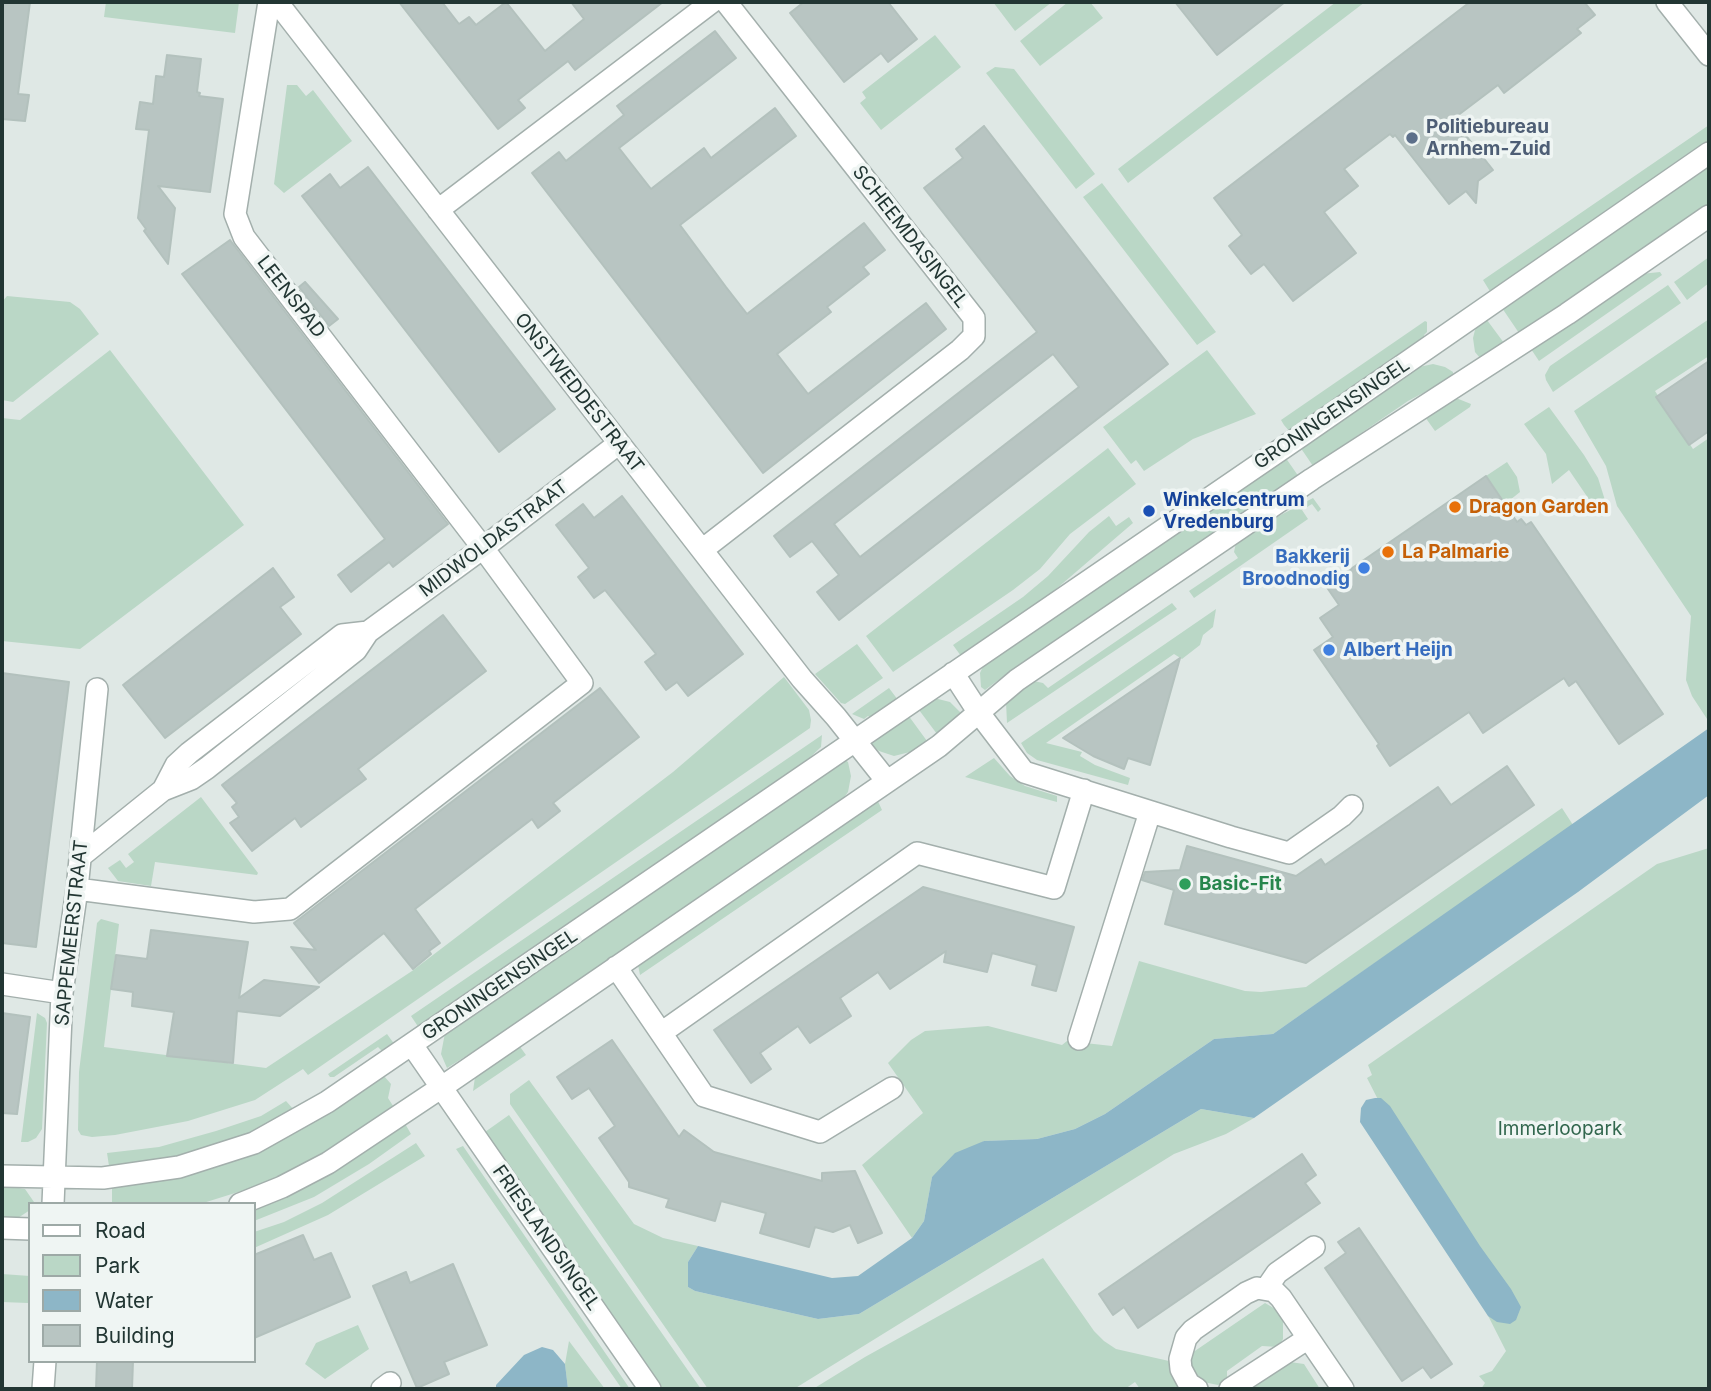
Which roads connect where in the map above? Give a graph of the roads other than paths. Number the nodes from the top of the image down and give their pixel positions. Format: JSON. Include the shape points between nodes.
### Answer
{"nodes":[{"id":1,"x":269,"y":2,"type":"edge"},
{"id":2,"x":277,"y":2,"type":"edge"},
{"id":3,"x":712,"y":2,"type":"edge"},
{"id":4,"x":726,"y":2,"type":"edge"},
{"id":5,"x":1667,"y":2,"type":"edge"},
{"id":6,"x":1709,"y":55,"type":"edge"},
{"id":7,"x":1709,"y":153,"type":"edge"},
{"id":8,"x":438,"y":209,"type":"junction"},
{"id":9,"x":1709,"y":216,"type":"edge"},
{"id":10,"x":618,"y":444,"type":"junction"},
{"id":11,"x":483,"y":548,"type":"junction"},
{"id":12,"x":702,"y":550,"type":"junction"},
{"id":13,"x":953,"y":673,"type":"junction"},
{"id":14,"x":97,"y":689,"type":"dead end"},
{"id":15,"x":979,"y":713,"type":"junction"},
{"id":16,"x":855,"y":741,"type":"junction"},
{"id":17,"x":886,"y":780,"type":"junction"},
{"id":18,"x":1084,"y":790,"type":"junction"},
{"id":19,"x":1352,"y":806,"type":"dead end"},
{"id":20,"x":1150,"y":812,"type":"junction"},
{"id":21,"x":81,"y":856,"type":"junction"},
{"id":22,"x":77,"y":889,"type":"junction"},
{"id":23,"x":616,"y":967,"type":"junction"},
{"id":24,"x":2,"y":984,"type":"edge"},
{"id":25,"x":62,"y":993,"type":"junction"},
{"id":26,"x":661,"y":1032,"type":"junction"},
{"id":27,"x":1079,"y":1039,"type":"dead end"},
{"id":28,"x":412,"y":1045,"type":"junction"},
{"id":29,"x":442,"y":1087,"type":"junction"},
{"id":30,"x":892,"y":1088,"type":"dead end"},
{"id":31,"x":2,"y":1176,"type":"edge"},
{"id":32,"x":55,"y":1178,"type":"junction"},
{"id":33,"x":53,"y":1202,"type":"edge"},
{"id":34,"x":245,"y":1202,"type":"edge"},
{"id":35,"x":2,"y":1228,"type":"edge"},
{"id":36,"x":28,"y":1229,"type":"edge"},
{"id":37,"x":1314,"y":1247,"type":"dead end"},
{"id":38,"x":1266,"y":1289,"type":"junction"},
{"id":39,"x":1307,"y":1339,"type":"junction"},
{"id":40,"x":45,"y":1363,"type":"edge"},
{"id":41,"x":43,"y":1389,"type":"edge"},
{"id":42,"x":650,"y":1389,"type":"edge"},
{"id":43,"x":1196,"y":1389,"type":"edge"},
{"id":44,"x":1230,"y":1389,"type":"edge"},
{"id":45,"x":1343,"y":1389,"type":"edge"}],
"edges":[{"from":1,"to":11,"type":"street","name":"LEENSPAD","via":[[235,215],[244,237]]},
{"from":2,"to":8,"type":"street","name":"ONSTWEDDESTRAAT"},
{"from":3,"to":8,"type":"street"},
{"from":4,"to":12,"type":"street","name":"SCHEEMDASINGEL","via":[[974,318],[974,336]]},
{"from":5,"to":6,"type":"street"},
{"from":7,"to":13,"type":"street","name":"GRONINGENSINGEL"},
{"from":8,"to":10,"type":"street","name":"ONSTWEDDESTRAAT"},
{"from":9,"to":15,"type":"street","via":[[1306,483],[1017,680]]},
{"from":10,"to":11,"type":"street","name":"MIDWOLDASTRAAT"},
{"from":10,"to":12,"type":"street","name":"ONSTWEDDESTRAAT"},
{"from":11,"to":21,"type":"street","name":"MIDWOLDASTRAAT","via":[[368,632],[356,649],[207,768],[163,790]]},
{"from":11,"to":22,"type":"street","name":"LEENSPAD","via":[[580,679],[290,909],[254,912]]},
{"from":12,"to":16,"type":"street","name":"ONSTWEDDESTRAAT"},
{"from":13,"to":15,"type":"street"},
{"from":13,"to":16,"type":"street","name":"GRONINGENSINGEL"},
{"from":14,"to":21,"type":"street","name":"SAPPEMEERSTRAAT"},
{"from":15,"to":17,"type":"street"},
{"from":15,"to":18,"type":"street","via":[[1024,772]]},
{"from":16,"to":17,"type":"street","name":"ONSTWEDDESTRAAT"},
{"from":16,"to":28,"type":"street","name":"GRONINGENSINGEL"},
{"from":17,"to":23,"type":"street"},
{"from":18,"to":20,"type":"street"},
{"from":18,"to":26,"type":"street","via":[[1054,888],[917,853]]},
{"from":19,"to":20,"type":"street","via":[[1289,853]]},
{"from":20,"to":27,"type":"street"},
{"from":21,"to":22,"type":"street","name":"SAPPEMEERSTRAAT"},
{"from":22,"to":25,"type":"street","name":"SAPPEMEERSTRAAT"},
{"from":23,"to":26,"type":"street"},
{"from":23,"to":29,"type":"street"},
{"from":24,"to":25,"type":"street"},
{"from":25,"to":32,"type":"street","name":"SAPPEMEERSTRAAT"},
{"from":26,"to":30,"type":"street","via":[[704,1096],[820,1132]]},
{"from":28,"to":29,"type":"street","name":"FRIESLANDSINGEL"},
{"from":28,"to":32,"type":"street","name":"GRONINGENSINGEL","via":[[327,1102],[254,1143],[179,1167],[103,1178]]},
{"from":29,"to":34,"type":"street","via":[[328,1163]]},
{"from":29,"to":42,"type":"street","name":"FRIESLANDSINGEL"},
{"from":31,"to":32,"type":"street","name":"GRONINGENSINGEL"},
{"from":32,"to":33,"type":"street","name":"SAPPEMEERSTRAAT"},
{"from":35,"to":36,"type":"street"},
{"from":37,"to":38,"type":"street","via":[[1277,1273]]},
{"from":38,"to":39,"type":"street","via":[[1281,1298]]},
{"from":38,"to":43,"type":"street","via":[[1246,1293],[1186,1338],[1181,1369]]},
{"from":39,"to":44,"type":"street"},
{"from":39,"to":45,"type":"street"},
{"from":40,"to":41,"type":"street"}]}
